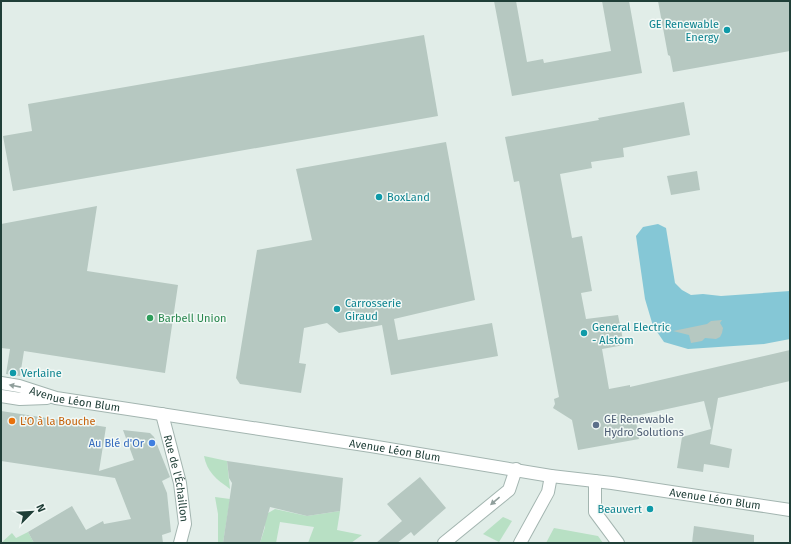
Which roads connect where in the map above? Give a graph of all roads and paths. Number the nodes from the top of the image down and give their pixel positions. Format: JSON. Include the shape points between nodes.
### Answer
{"nodes":[{"id":1,"x":1,"y":383,"type":"edge"},
{"id":2,"x":1,"y":396,"type":"edge"},
{"id":3,"x":56,"y":398,"type":"junction"},
{"id":4,"x":162,"y":414,"type":"junction"},
{"id":5,"x":516,"y":469,"type":"junction"},
{"id":6,"x":551,"y":476,"type":"junction"},
{"id":7,"x":596,"y":481,"type":"junction"},
{"id":8,"x":790,"y":510,"type":"edge"},
{"id":9,"x":521,"y":541,"type":"edge"},
{"id":10,"x":180,"y":543,"type":"edge"},
{"id":11,"x":444,"y":543,"type":"edge"},
{"id":12,"x":618,"y":543,"type":"edge"}],
"edges":[{"from":3,"to":1,"type":"street","name":"Avenue Léon Blum","one_way":true},
{"from":2,"to":3,"type":"street","via":[[20,399]]},
{"from":3,"to":4,"type":"street","name":"Avenue Léon Blum"},
{"from":4,"to":5,"type":"street","name":"Avenue Léon Blum"},
{"from":4,"to":10,"type":"street","name":"Rue de l'Échaillon","via":[[180,484],[185,524]]},
{"from":5,"to":6,"type":"street","name":"Avenue Léon Blum"},
{"from":5,"to":11,"type":"street","one_way":true,"via":[[509,490]]},
{"from":6,"to":7,"type":"street","name":"Avenue Léon Blum"},
{"from":6,"to":9,"type":"street","via":[[548,492]]},
{"from":7,"to":8,"type":"street","name":"Avenue Léon Blum"},
{"from":7,"to":12,"type":"street","via":[[595,512]]}]}
